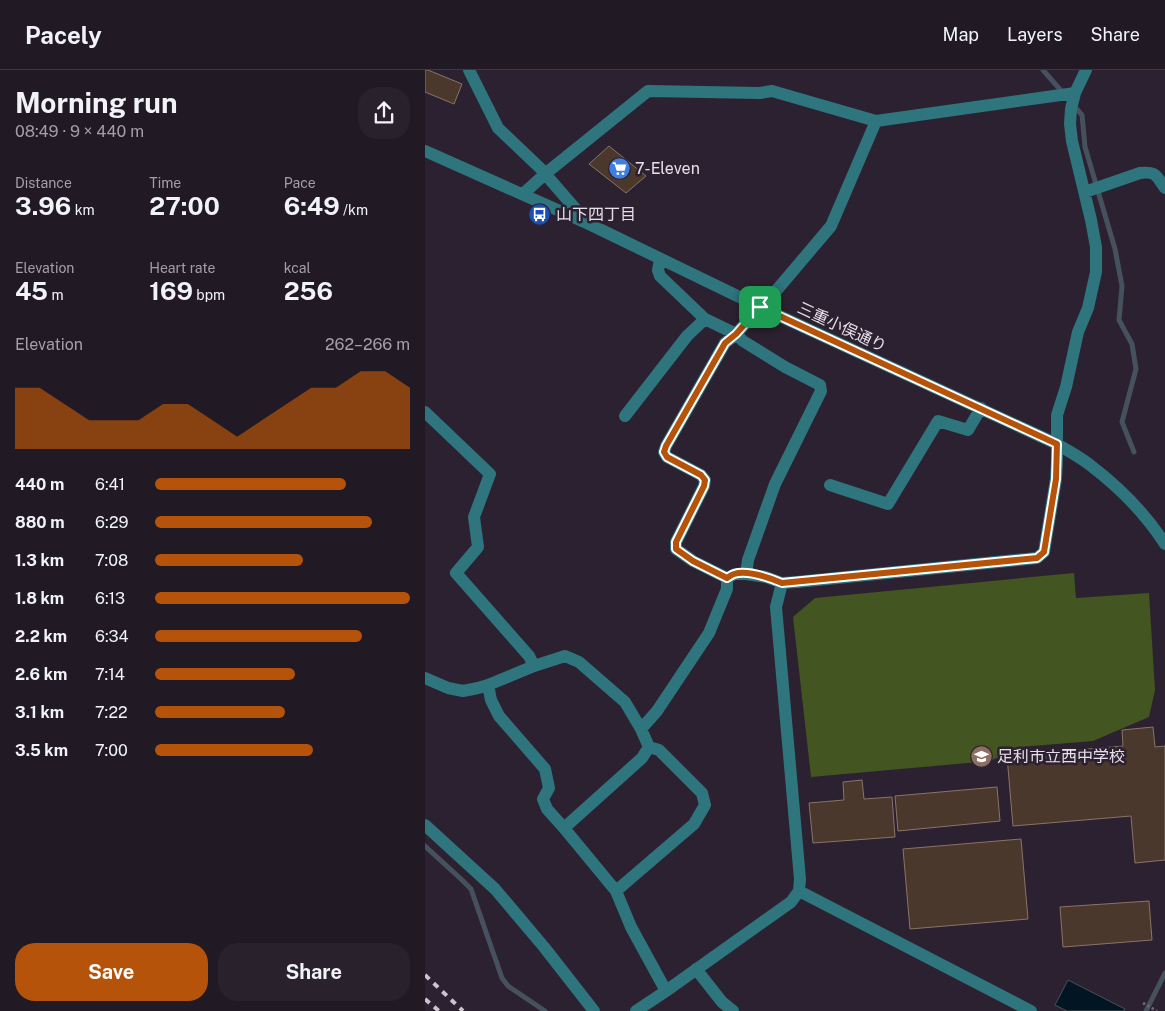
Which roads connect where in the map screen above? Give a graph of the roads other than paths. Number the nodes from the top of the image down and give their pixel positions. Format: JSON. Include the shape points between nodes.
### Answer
{"nodes":[{"id":1,"x":469,"y":70,"type":"edge"},
{"id":2,"x":1087,"y":70,"type":"edge"},
{"id":3,"x":1075,"y":93,"type":"junction"},
{"id":4,"x":876,"y":121,"type":"junction"},
{"id":5,"x":425,"y":150,"type":"edge"},
{"id":6,"x":545,"y":174,"type":"junction"},
{"id":7,"x":1165,"y":188,"type":"edge"},
{"id":8,"x":1085,"y":192,"type":"junction"},
{"id":9,"x":523,"y":194,"type":"junction"},
{"id":10,"x":589,"y":224,"type":"junction"},
{"id":11,"x":660,"y":259,"type":"junction"},
{"id":12,"x":760,"y":307,"type":"junction"},
{"id":13,"x":705,"y":319,"type":"junction"},
{"id":14,"x":736,"y":334,"type":"junction"},
{"id":15,"x":981,"y":408,"type":"junction"},
{"id":16,"x":425,"y":412,"type":"edge"},
{"id":17,"x":625,"y":416,"type":"dead end"},
{"id":18,"x":1057,"y":444,"type":"junction"},
{"id":19,"x":830,"y":485,"type":"dead end"},
{"id":20,"x":1165,"y":544,"type":"edge"},
{"id":21,"x":747,"y":574,"type":"junction"},
{"id":22,"x":727,"y":578,"type":"junction"},
{"id":23,"x":782,"y":583,"type":"junction"},
{"id":24,"x":534,"y":666,"type":"junction"},
{"id":25,"x":425,"y":678,"type":"edge"},
{"id":26,"x":488,"y":685,"type":"junction"},
{"id":27,"x":641,"y":728,"type":"junction"},
{"id":28,"x":649,"y":746,"type":"junction"},
{"id":29,"x":425,"y":825,"type":"edge"},
{"id":30,"x":564,"y":828,"type":"junction"},
{"id":31,"x":616,"y":891,"type":"junction"},
{"id":32,"x":799,"y":891,"type":"junction"},
{"id":33,"x":696,"y":969,"type":"junction"},
{"id":34,"x":666,"y":991,"type":"junction"},
{"id":35,"x":594,"y":1011,"type":"edge"},
{"id":36,"x":636,"y":1011,"type":"edge"},
{"id":37,"x":733,"y":1011,"type":"edge"},
{"id":38,"x":1031,"y":1011,"type":"edge"}],
"edges":[{"from":1,"to":6,"type":"street","via":[[498,128]]},
{"from":2,"to":3,"type":"street"},
{"from":3,"to":4,"type":"street"},
{"from":3,"to":8,"type":"street","via":[[1070,124]]},
{"from":4,"to":6,"type":"street","via":[[772,91],[760,94],[648,91]]},
{"from":4,"to":12,"type":"street","via":[[831,226]]},
{"from":5,"to":9,"type":"street","name":"三重小俣通り"},
{"from":6,"to":9,"type":"street"},
{"from":6,"to":10,"type":"street"},
{"from":7,"to":8,"type":"street","via":[[1149,172]]},
{"from":8,"to":18,"type":"street","via":[[1096,272],[1057,415]]},
{"from":9,"to":10,"type":"street","name":"三重小俣通り"},
{"from":10,"to":11,"type":"street","name":"三重小俣通り"},
{"from":11,"to":12,"type":"street","name":"三重小俣通り"},
{"from":11,"to":13,"type":"street","via":[[658,270],[661,276]]},
{"from":12,"to":14,"type":"street"},
{"from":12,"to":15,"type":"street","name":"三重小俣通り"},
{"from":13,"to":14,"type":"street"},
{"from":13,"to":17,"type":"street","via":[[687,336]]},
{"from":14,"to":21,"type":"street","via":[[785,367],[820,385],[821,391],[775,484],[748,560]]},
{"from":14,"to":22,"type":"street","via":[[725,343],[664,452],[705,480],[676,542],[676,549]]},
{"from":15,"to":18,"type":"street","name":"三重小俣通り"},
{"from":15,"to":19,"type":"street","via":[[968,430],[938,421],[888,504]]},
{"from":16,"to":24,"type":"street","via":[[490,474],[474,517],[478,547],[456,573],[529,656]]},
{"from":18,"to":20,"type":"street","name":"三重小俣通り","via":[[1111,481],[1135,505]]},
{"from":18,"to":23,"type":"street","via":[[1056,479],[1044,552],[1037,558]]},
{"from":21,"to":22,"type":"street"},
{"from":21,"to":23,"type":"street","via":[[765,576]]},
{"from":22,"to":27,"type":"street","via":[[727,589],[709,634],[657,712]]},
{"from":23,"to":32,"type":"street","via":[[776,607]]},
{"from":24,"to":26,"type":"street"},
{"from":24,"to":27,"type":"street","via":[[565,656],[579,662],[625,702]]},
{"from":25,"to":26,"type":"street","via":[[463,691]]},
{"from":26,"to":30,"type":"street","via":[[499,716],[545,769],[549,788],[543,799],[547,809]]},
{"from":27,"to":28,"type":"street"},
{"from":28,"to":30,"type":"street","via":[[642,758]]},
{"from":28,"to":31,"type":"street","via":[[659,750],[703,793],[705,805],[694,824]]},
{"from":29,"to":35,"type":"street","via":[[495,889]]},
{"from":30,"to":31,"type":"street"},
{"from":31,"to":34,"type":"street","via":[[631,928]]},
{"from":32,"to":33,"type":"street","via":[[791,902]]},
{"from":32,"to":38,"type":"street"},
{"from":33,"to":34,"type":"street"},
{"from":33,"to":37,"type":"street"},
{"from":34,"to":36,"type":"street"}]}
